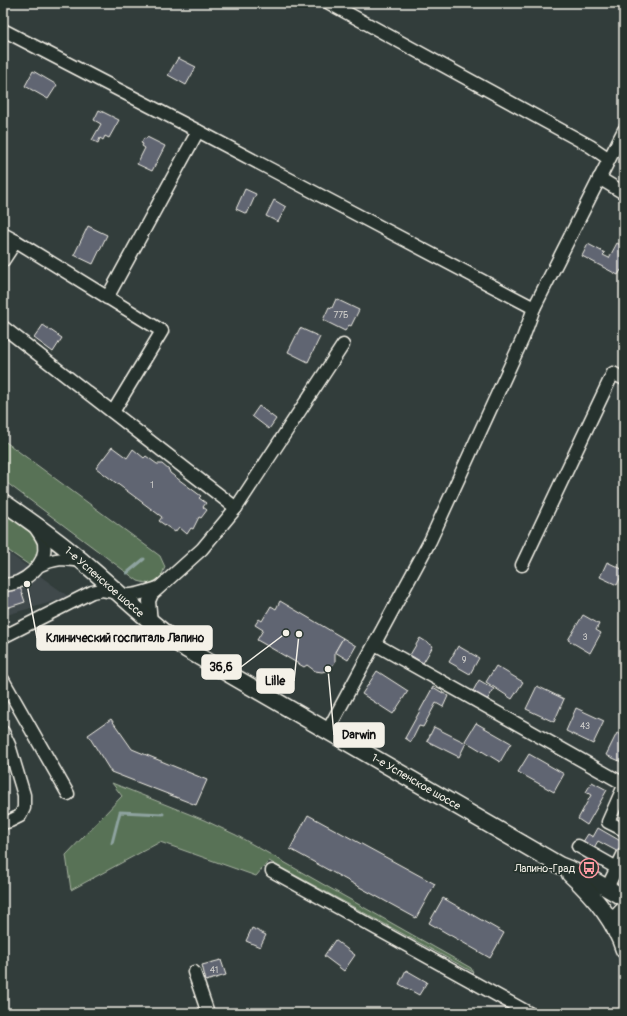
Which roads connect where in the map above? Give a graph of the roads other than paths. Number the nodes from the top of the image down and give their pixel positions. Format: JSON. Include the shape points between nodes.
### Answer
{"nodes":[{"id":1,"x":329,"y":3,"type":"edge"},
{"id":2,"x":3,"y":30,"type":"edge"},
{"id":3,"x":624,"y":130,"type":"edge"},
{"id":4,"x":198,"y":131,"type":"junction"},
{"id":5,"x":609,"y":159,"type":"junction"},
{"id":6,"x":599,"y":178,"type":"junction"},
{"id":7,"x":624,"y":193,"type":"edge"},
{"id":8,"x":3,"y":234,"type":"edge"},
{"id":9,"x":16,"y":241,"type":"junction"},
{"id":10,"x":3,"y":261,"type":"edge"},
{"id":11,"x":107,"y":298,"type":"junction"},
{"id":12,"x":534,"y":308,"type":"junction"},
{"id":13,"x":3,"y":327,"type":"edge"},
{"id":14,"x":343,"y":345,"type":"dead end"},
{"id":15,"x":624,"y":379,"type":"edge"},
{"id":16,"x":113,"y":412,"type":"junction"},
{"id":17,"x":3,"y":502,"type":"edge"},
{"id":18,"x":236,"y":508,"type":"junction"},
{"id":19,"x":32,"y":523,"type":"junction"},
{"id":20,"x":85,"y":564,"type":"junction"},
{"id":21,"x":522,"y":565,"type":"dead end"},
{"id":22,"x":38,"y":566,"type":"junction"},
{"id":23,"x":3,"y":586,"type":"edge"},
{"id":24,"x":158,"y":588,"type":"junction"},
{"id":25,"x":92,"y":592,"type":"junction"},
{"id":26,"x":120,"y":594,"type":"junction"},
{"id":27,"x":151,"y":623,"type":"junction"},
{"id":28,"x":3,"y":637,"type":"edge"},
{"id":29,"x":375,"y":644,"type":"junction"},
{"id":30,"x":3,"y":680,"type":"edge"},
{"id":31,"x":328,"y":730,"type":"junction"},
{"id":32,"x":3,"y":732,"type":"edge"},
{"id":33,"x":6,"y":746,"type":"edge"},
{"id":34,"x":624,"y":785,"type":"edge"},
{"id":35,"x":68,"y":794,"type":"dead end"},
{"id":36,"x":3,"y":823,"type":"edge"},
{"id":37,"x":624,"y":830,"type":"edge"},
{"id":38,"x":578,"y":846,"type":"dead end"},
{"id":39,"x":623,"y":855,"type":"dead end"},
{"id":40,"x":559,"y":865,"type":"junction"},
{"id":41,"x":620,"y":870,"type":"edge"},
{"id":42,"x":272,"y":872,"type":"dead end"},
{"id":43,"x":607,"y":888,"type":"junction"},
{"id":44,"x":624,"y":898,"type":"edge"},
{"id":45,"x":624,"y":910,"type":"edge"},
{"id":46,"x":619,"y":936,"type":"edge"},
{"id":47,"x":624,"y":950,"type":"edge"},
{"id":48,"x":194,"y":972,"type":"dead end"},
{"id":49,"x":208,"y":1013,"type":"edge"},
{"id":50,"x":529,"y":1013,"type":"edge"}],
"edges":[{"from":1,"to":5,"type":"street","via":[[576,138]]},
{"from":2,"to":4,"type":"street"},
{"from":3,"to":5,"type":"street"},
{"from":4,"to":11,"type":"street"},
{"from":4,"to":12,"type":"street"},
{"from":5,"to":6,"type":"street"},
{"from":6,"to":7,"type":"street"},
{"from":6,"to":12,"type":"street"},
{"from":8,"to":9,"type":"street"},
{"from":9,"to":10,"type":"street"},
{"from":9,"to":11,"type":"street"},
{"from":11,"to":16,"type":"street","via":[[162,332]]},
{"from":12,"to":29,"type":"street","via":[[430,541]]},
{"from":13,"to":16,"type":"street"},
{"from":14,"to":18,"type":"street"},
{"from":15,"to":21,"type":"street","via":[[613,374]]},
{"from":16,"to":18,"type":"street"},
{"from":17,"to":19,"type":"main road","name":"1-е Успенское шоссе"},
{"from":18,"to":24,"type":"street","via":[[202,549]]},
{"from":19,"to":20,"type":"main road","name":"1-е Успенское шоссе"},
{"from":19,"to":22,"type":"street","via":[[44,542],[44,551]]},
{"from":20,"to":22,"type":"street","via":[[68,558],[54,559]]},
{"from":20,"to":25,"type":"street","via":[[95,577],[96,584]]},
{"from":20,"to":26,"type":"main road","name":"1-е Успенское шоссе"},
{"from":22,"to":23,"type":"street","via":[[18,582]]},
{"from":24,"to":26,"type":"street","via":[[130,596]]},
{"from":24,"to":27,"type":"street","via":[[149,601]]},
{"from":25,"to":26,"type":"street","via":[[102,590]]},
{"from":25,"to":28,"type":"street"},
{"from":26,"to":27,"type":"main road","name":"1-е Успенское шоссе"},
{"from":27,"to":31,"type":"main road","name":"1-е Успенское шоссе","via":[[192,652]]},
{"from":29,"to":31,"type":"street"},
{"from":29,"to":34,"type":"street"},
{"from":30,"to":35,"type":"street"},
{"from":31,"to":40,"type":"main road","name":"1-е Успенское шоссе"},
{"from":32,"to":33,"type":"street"},
{"from":33,"to":36,"type":"street","via":[[24,795],[24,808],[20,816]]},
{"from":34,"to":37,"type":"street","via":[[608,822]]},
{"from":38,"to":41,"type":"street"},
{"from":39,"to":41,"type":"street"},
{"from":40,"to":43,"type":"main road","name":"1-е Успенское шоссе"},
{"from":40,"to":46,"type":"main road","name":"1-е Успенское шоссе","via":[[579,882]]},
{"from":41,"to":43,"type":"street"},
{"from":42,"to":50,"type":"street"},
{"from":43,"to":44,"type":"main road","name":"1-е Успенское шоссе"},
{"from":45,"to":46,"type":"main road","via":[[616,921]]},
{"from":46,"to":47,"type":"main road","name":"1-е Успенское шоссе"},
{"from":48,"to":49,"type":"street"}]}
